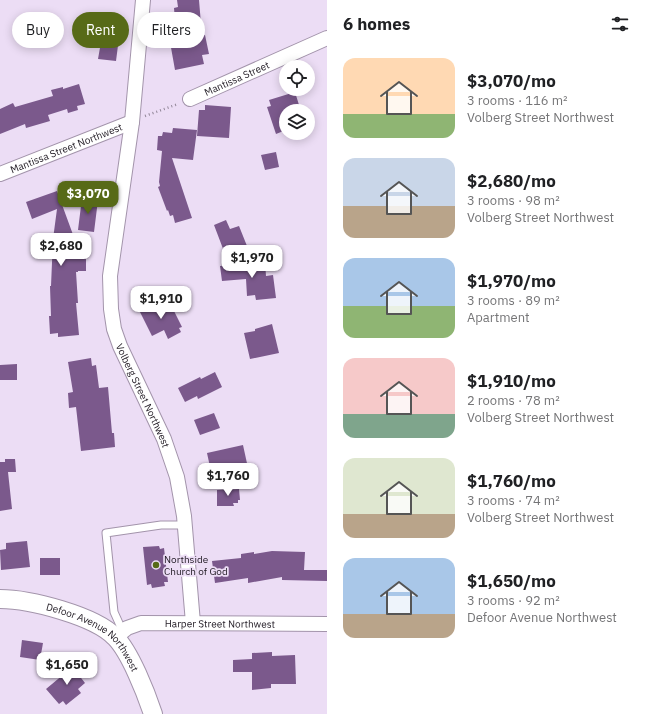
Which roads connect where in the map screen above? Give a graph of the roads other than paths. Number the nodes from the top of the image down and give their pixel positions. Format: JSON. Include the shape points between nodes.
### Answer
{"nodes":[{"id":1,"x":144,"y":0,"type":"edge"},
{"id":2,"x":327,"y":38,"type":"edge"},
{"id":3,"x":190,"y":99,"type":"road end"},
{"id":4,"x":132,"y":122,"type":"junction"},
{"id":5,"x":0,"y":174,"type":"edge"},
{"id":6,"x":185,"y":525,"type":"junction"},
{"id":7,"x":0,"y":599,"type":"edge"},
{"id":8,"x":193,"y":623,"type":"junction"},
{"id":9,"x":327,"y":624,"type":"edge"},
{"id":10,"x":119,"y":635,"type":"junction"},
{"id":11,"x":153,"y":714,"type":"edge"}],
"edges":[{"from":1,"to":4,"type":"street","name":"Volberg Street Northwest"},
{"from":2,"to":3,"type":"street","name":"Mantissa Street"},
{"from":4,"to":5,"type":"street","name":"Mantissa Street Northwest"},
{"from":4,"to":6,"type":"street","name":"Volberg Street Northwest","via":[[110,276],[110,309],[120,346],[164,439],[177,477]]},
{"from":6,"to":8,"type":"street","name":"Volberg Street Northwest"},
{"from":6,"to":10,"type":"lane","via":[[106,533],[114,612]]},
{"from":7,"to":10,"type":"street","name":"Defoor Avenue Northwest","via":[[42,604],[96,623]]},
{"from":8,"to":9,"type":"street","name":"Harper Street Northwest"},
{"from":8,"to":10,"type":"street","name":"Harper Street Northwest","via":[[141,623],[127,628]]},
{"from":10,"to":11,"type":"street","name":"Defoor Avenue Northwest"}]}
